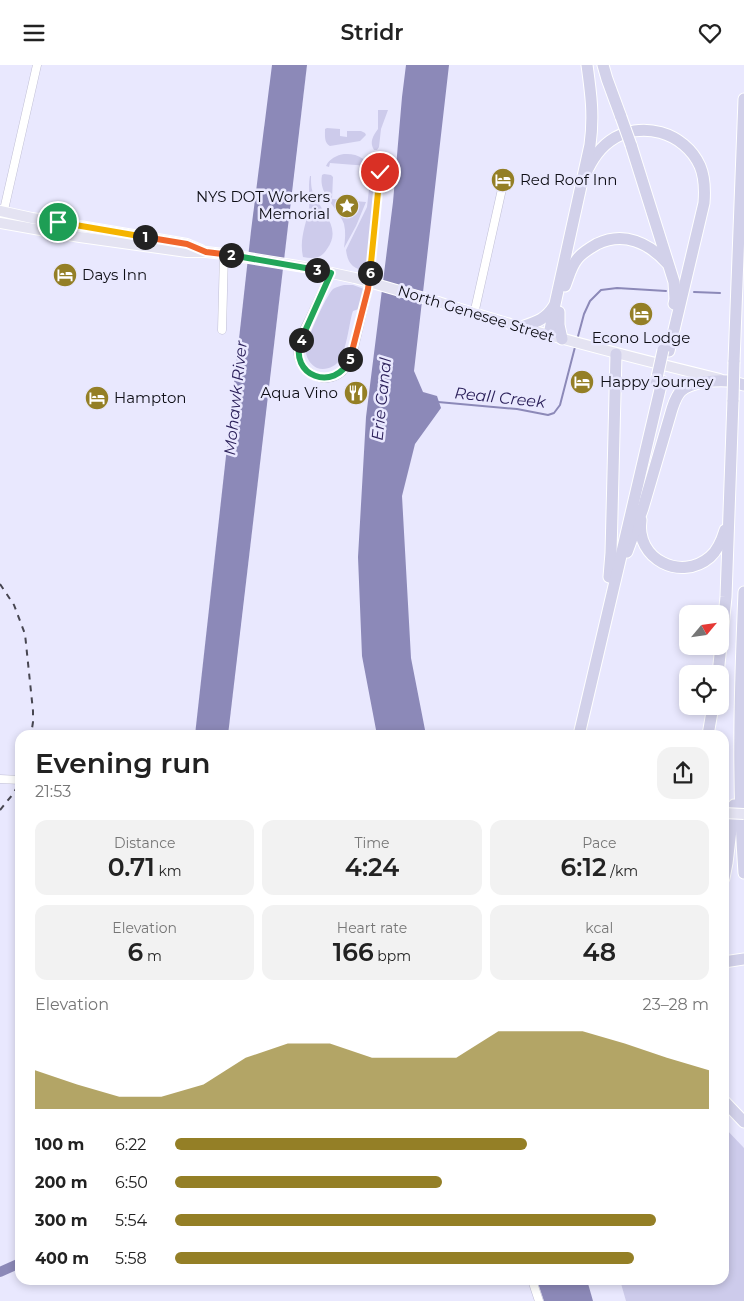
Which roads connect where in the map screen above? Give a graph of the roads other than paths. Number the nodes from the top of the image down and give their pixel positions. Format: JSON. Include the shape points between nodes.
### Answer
{"nodes":[{"id":1,"x":37,"y":65,"type":"edge"},
{"id":2,"x":587,"y":65,"type":"edge"},
{"id":3,"x":603,"y":65,"type":"edge"},
{"id":4,"x":744,"y":99,"type":"edge"},
{"id":5,"x":380,"y":172,"type":"dead end"},
{"id":6,"x":582,"y":181,"type":"junction"},
{"id":7,"x":502,"y":189,"type":"dead end"},
{"id":8,"x":2,"y":211,"type":"edge"},
{"id":9,"x":0,"y":223,"type":"edge"},
{"id":10,"x":206,"y":252,"type":"junction"},
{"id":11,"x":224,"y":254,"type":"junction"},
{"id":12,"x":668,"y":264,"type":"junction"},
{"id":13,"x":331,"y":273,"type":"junction"},
{"id":14,"x":555,"y":304,"type":"junction"},
{"id":15,"x":474,"y":314,"type":"junction"},
{"id":16,"x":521,"y":327,"type":"junction"},
{"id":17,"x":222,"y":330,"type":"dead end"},
{"id":18,"x":549,"y":335,"type":"junction"},
{"id":19,"x":566,"y":340,"type":"junction"},
{"id":20,"x":666,"y":350,"type":"junction"},
{"id":21,"x":616,"y":354,"type":"junction"},
{"id":22,"x":724,"y":380,"type":"junction"},
{"id":23,"x":659,"y":381,"type":"junction"},
{"id":24,"x":744,"y":381,"type":"edge"},
{"id":25,"x":744,"y":385,"type":"edge"},
{"id":26,"x":643,"y":509,"type":"junction"},
{"id":27,"x":730,"y":516,"type":"junction"},
{"id":28,"x":608,"y":585,"type":"junction"},
{"id":29,"x":744,"y":592,"type":"edge"},
{"id":30,"x":610,"y":601,"type":"junction"},
{"id":31,"x":719,"y":665,"type":"edge"},
{"id":32,"x":712,"y":715,"type":"edge"},
{"id":33,"x":740,"y":728,"type":"junction"},
{"id":34,"x":573,"y":730,"type":"edge"},
{"id":35,"x":580,"y":730,"type":"edge"},
{"id":36,"x":709,"y":730,"type":"edge"},
{"id":37,"x":0,"y":779,"type":"edge"},
{"id":38,"x":15,"y":780,"type":"edge"},
{"id":39,"x":729,"y":813,"type":"edge"},
{"id":40,"x":744,"y":813,"type":"edge"},
{"id":41,"x":729,"y":849,"type":"edge"},
{"id":42,"x":744,"y":873,"type":"edge"},
{"id":43,"x":729,"y":1106,"type":"edge"},
{"id":44,"x":744,"y":1122,"type":"edge"},
{"id":45,"x":534,"y":1285,"type":"edge"},
{"id":46,"x":539,"y":1301,"type":"edge"}],
"edges":[{"from":1,"to":8,"type":"street"},
{"from":2,"to":6,"type":"highway","via":[[593,124]]},
{"from":3,"to":12,"type":"highway","bridge":true},
{"from":4,"to":27,"type":"highway","bridge":true},
{"from":5,"to":13,"type":"street","via":[[368,289],[352,356],[341,373],[323,378],[303,367],[298,348]]},
{"from":6,"to":14,"type":"highway"},
{"from":6,"to":20,"type":"highway","via":[[592,161],[608,141],[631,131],[655,131],[671,136],[684,143],[700,165],[704,203]]},
{"from":7,"to":15,"type":"street"},
{"from":8,"to":9,"type":"street"},
{"from":8,"to":10,"type":"main road","name":"North Genesee Street","via":[[187,244]]},
{"from":9,"to":10,"type":"main road","name":"North Genesee Street","via":[[80,237]]},
{"from":10,"to":11,"type":"main road","name":"North Genesee Street"},
{"from":11,"to":13,"type":"main road","name":"North Genesee Street"},
{"from":11,"to":17,"type":"street"},
{"from":12,"to":19,"type":"highway","via":[[651,248],[628,239],[608,240],[588,249],[571,269],[562,298],[559,325]]},
{"from":12,"to":20,"type":"highway","via":[[676,299]]},
{"from":13,"to":15,"type":"main road","name":"North Genesee Street","bridge":true},
{"from":14,"to":16,"type":"highway","via":[[542,319]]},
{"from":14,"to":18,"type":"highway"},
{"from":15,"to":16,"type":"main road","name":"North Genesee Street"},
{"from":16,"to":18,"type":"main road","name":"North Genesee Street"},
{"from":18,"to":19,"type":"main road","name":"North Genesee Street"},
{"from":19,"to":21,"type":"main road","name":"North Genesee Street"},
{"from":20,"to":23,"type":"highway","bridge":true},
{"from":21,"to":22,"type":"main road","name":"North Genesee Street"},
{"from":21,"to":28,"type":"highway"},
{"from":22,"to":24,"type":"main road"},
{"from":22,"to":25,"type":"highway","name":"North Genesee Street"},
{"from":22,"to":26,"type":"highway","via":[[696,383],[681,391],[672,409]]},
{"from":23,"to":28,"type":"highway"},
{"from":23,"to":30,"type":"highway"},
{"from":26,"to":27,"type":"highway","via":[[641,533],[652,555],[669,566],[681,568],[691,567],[711,557],[717,550]]},
{"from":26,"to":30,"type":"highway"},
{"from":27,"to":31,"type":"highway"},
{"from":28,"to":34,"type":"highway"},
{"from":29,"to":33,"type":"highway"},
{"from":30,"to":35,"type":"highway"},
{"from":32,"to":36,"type":"highway"},
{"from":33,"to":41,"type":"highway"},
{"from":33,"to":42,"type":"highway"},
{"from":37,"to":38,"type":"street"},
{"from":39,"to":40,"type":"main road","bridge":true},
{"from":43,"to":44,"type":"highway"},
{"from":45,"to":46,"type":"street"}]}
